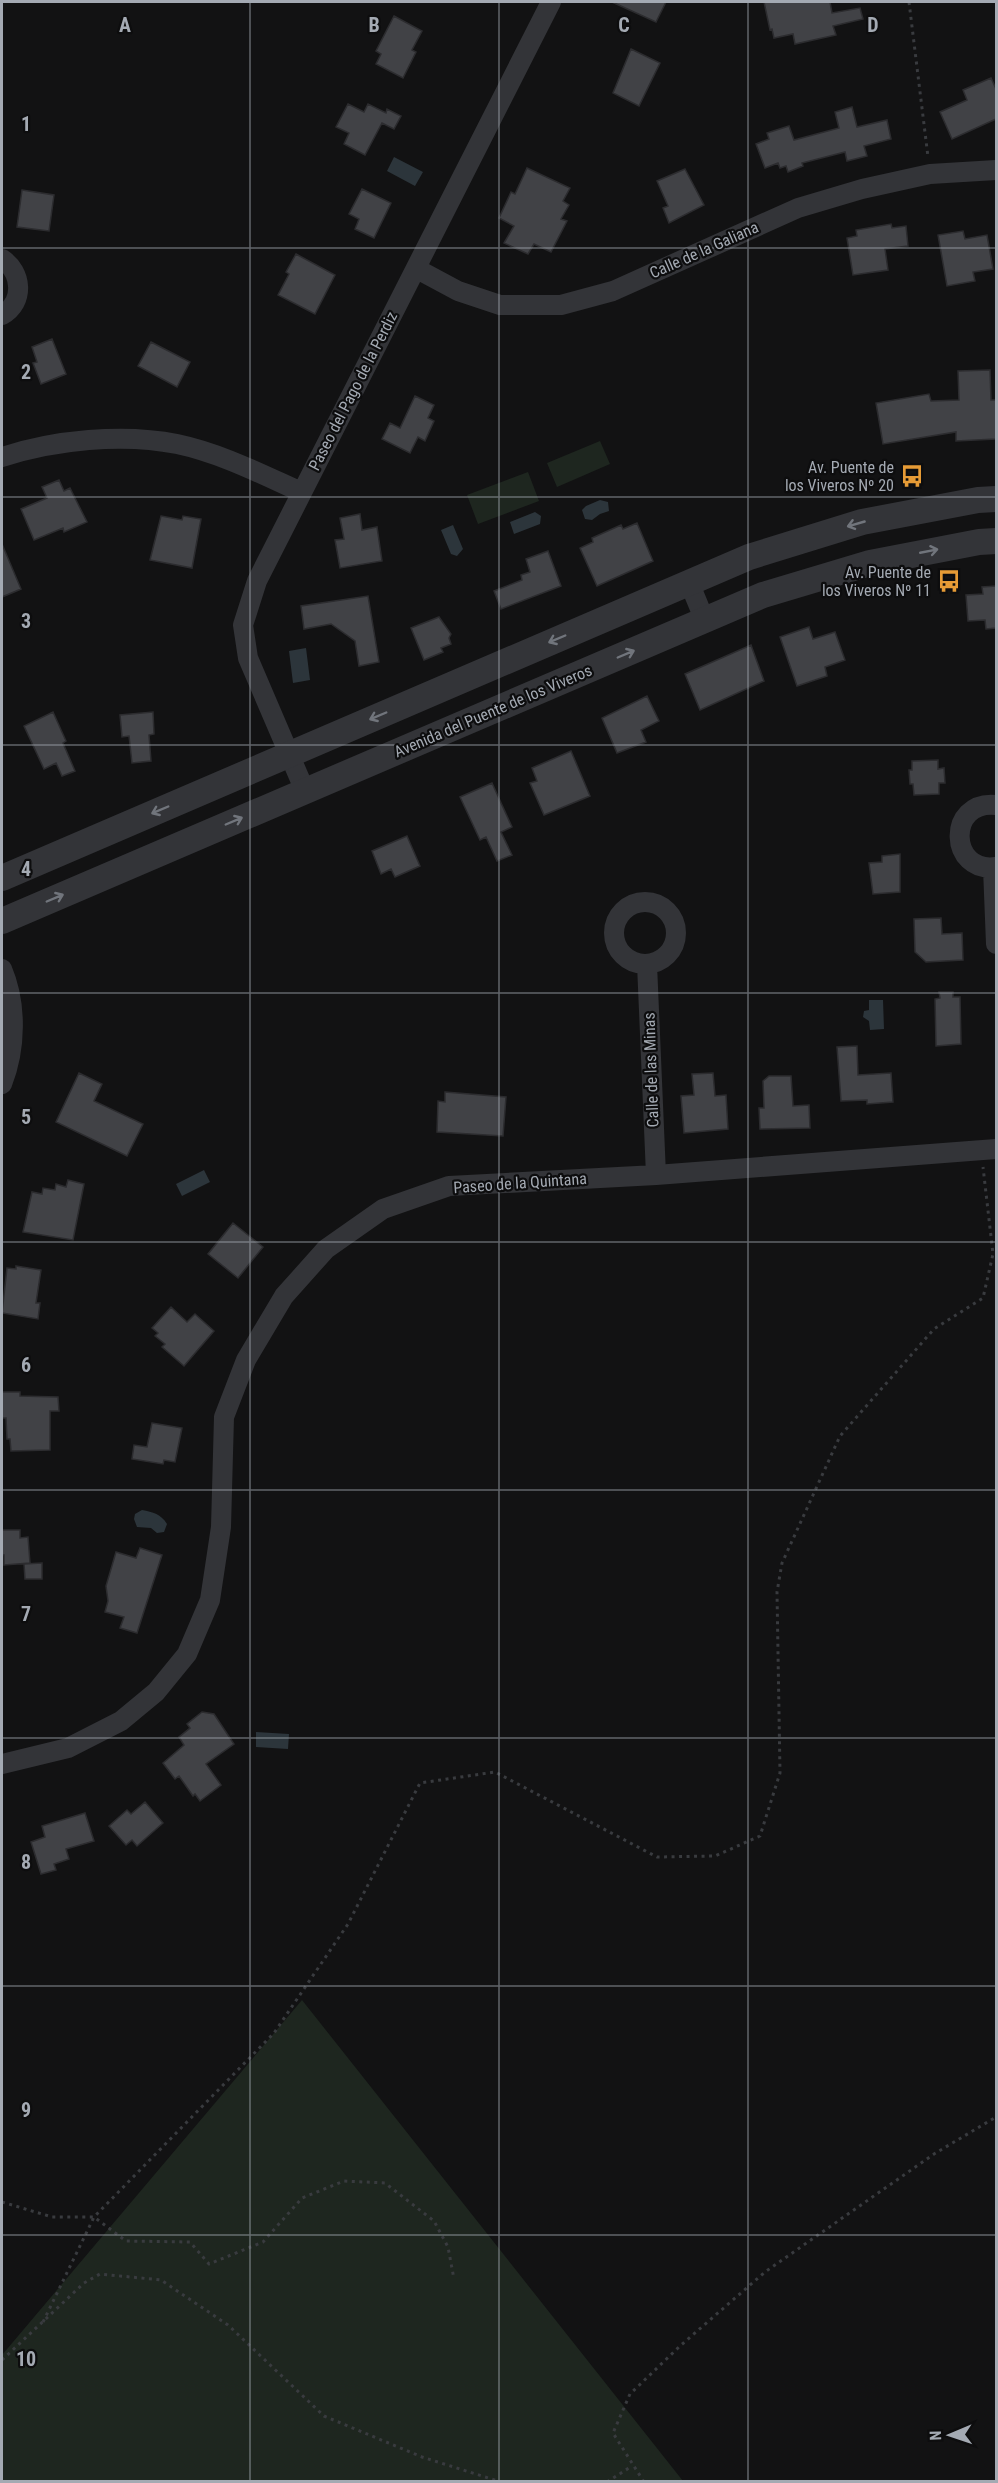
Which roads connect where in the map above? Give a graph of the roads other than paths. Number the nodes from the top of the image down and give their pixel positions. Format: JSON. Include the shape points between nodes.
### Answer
{"nodes":[{"id":1,"x":551,"y":2,"type":"edge"},
{"id":2,"x":996,"y":170,"type":"edge"},
{"id":3,"x":2,"y":259,"type":"edge"},
{"id":4,"x":417,"y":269,"type":"junction"},
{"id":5,"x":2,"y":315,"type":"edge"},
{"id":6,"x":2,"y":457,"type":"edge"},
{"id":7,"x":301,"y":492,"type":"junction"},
{"id":8,"x":996,"y":500,"type":"edge"},
{"id":9,"x":996,"y":541,"type":"edge"},
{"id":10,"x":689,"y":582,"type":"junction"},
{"id":11,"x":705,"y":621,"type":"junction"},
{"id":12,"x":289,"y":754,"type":"junction"},
{"id":13,"x":305,"y":791,"type":"junction"},
{"id":14,"x":996,"y":805,"type":"edge"},
{"id":15,"x":995,"y":867,"type":"edge"},
{"id":16,"x":2,"y":878,"type":"edge"},
{"id":17,"x":2,"y":921,"type":"edge"},
{"id":18,"x":996,"y":944,"type":"edge"},
{"id":19,"x":647,"y":964,"type":"dead end"},
{"id":20,"x":2,"y":969,"type":"edge"},
{"id":21,"x":2,"y":1084,"type":"edge"},
{"id":22,"x":989,"y":1150,"type":"edge"},
{"id":23,"x":656,"y":1175,"type":"junction"},
{"id":24,"x":2,"y":1764,"type":"edge"}],
"edges":[{"from":1,"to":4,"type":"street","name":"Paseo del Pago de la Perdiz"},
{"from":2,"to":4,"type":"street","name":"Calle de la Galiana","via":[[930,174],[798,208],[613,291],[561,305],[500,304],[458,291]]},
{"from":3,"to":5,"type":"street","via":[[17,275],[19,286],[12,306]]},
{"from":4,"to":7,"type":"street","name":"Paseo del Pago de la Perdiz"},
{"from":6,"to":7,"type":"street","via":[[24,450],[113,438],[177,444],[234,462]]},
{"from":7,"to":12,"type":"street","name":"Paseo del Pago de la Perdiz","via":[[257,581],[243,625],[248,658]]},
{"from":8,"to":10,"type":"street","one_way":true,"via":[[862,522],[749,557]]},
{"from":11,"to":9,"type":"street","name":"Avenida del Puente de los Viveros","one_way":true,"via":[[763,595],[870,563]]},
{"from":10,"to":11,"type":"street"},
{"from":10,"to":12,"type":"street","one_way":true},
{"from":13,"to":11,"type":"street","name":"Avenida del Puente de los Viveros","one_way":true},
{"from":12,"to":13,"type":"street","name":"Paseo del Pago de la Perdiz"},
{"from":12,"to":16,"type":"street","one_way":true},
{"from":17,"to":13,"type":"street","name":"Avenida del Puente de los Viveros","one_way":true},
{"from":14,"to":15,"type":"street","via":[[974,809],[961,825],[959,836],[973,863]]},
{"from":15,"to":18,"type":"street"},
{"from":19,"to":23,"type":"street","name":"Calle de las Minas"},
{"from":20,"to":21,"type":"street","via":[[8,985],[13,1045]]},
{"from":22,"to":23,"type":"street","name":"Paseo de la Quintana"},
{"from":23,"to":24,"type":"street","name":"Paseo de la Quintana","via":[[449,1186],[383,1209],[326,1249],[284,1296],[246,1360],[224,1417],[221,1527],[210,1600],[187,1654],[156,1692],[121,1721],[68,1748]]}]}
